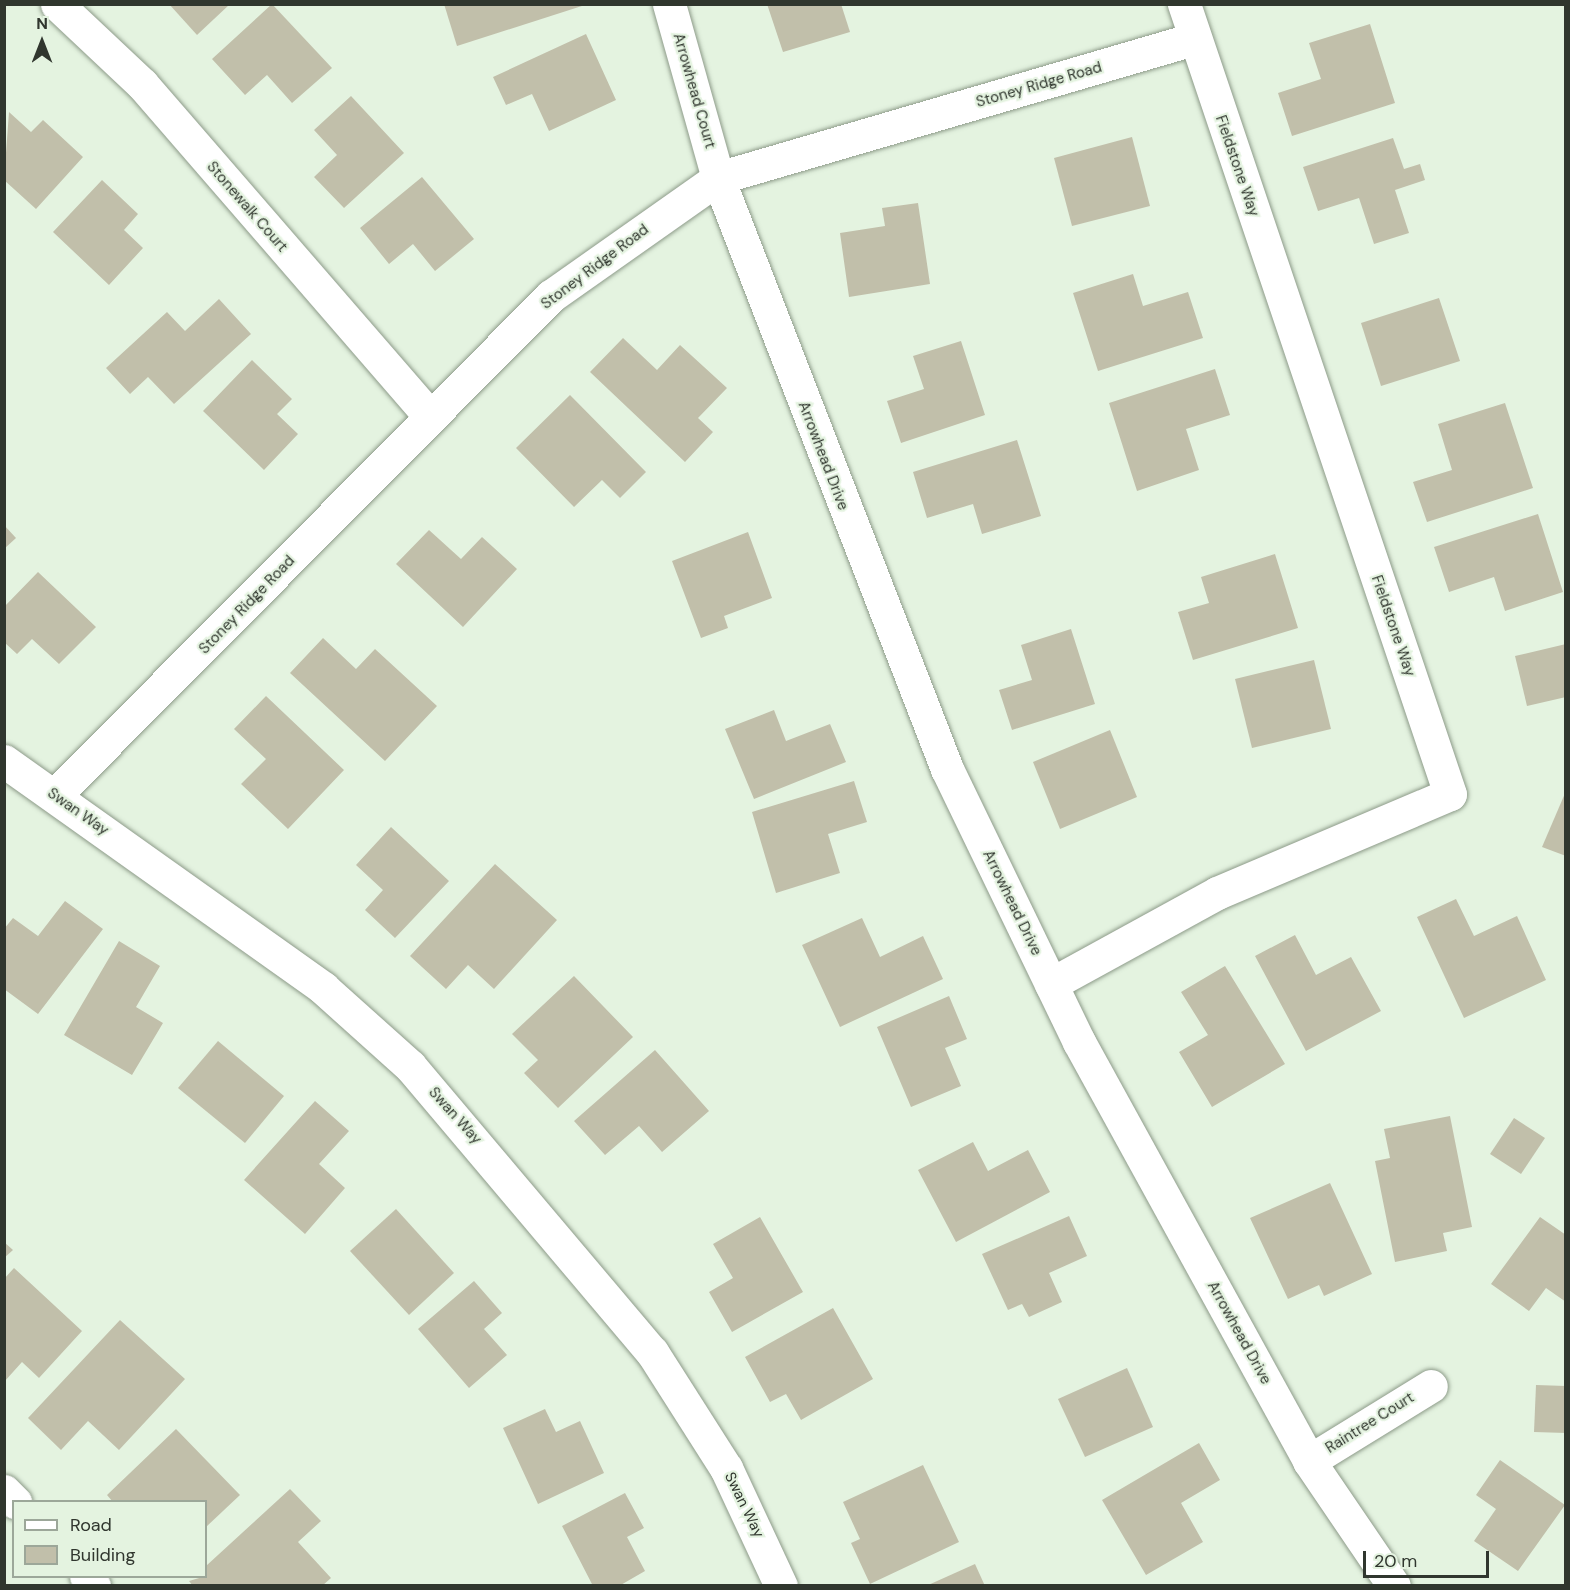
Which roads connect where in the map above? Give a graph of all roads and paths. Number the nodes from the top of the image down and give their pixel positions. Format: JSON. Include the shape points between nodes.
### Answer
{"nodes":[{"id":1,"x":57,"y":4,"type":"edge"},
{"id":2,"x":669,"y":4,"type":"edge"},
{"id":3,"x":1184,"y":4,"type":"edge"},
{"id":4,"x":1194,"y":39,"type":"junction"},
{"id":5,"x":718,"y":178,"type":"junction"},
{"id":6,"x":430,"y":416,"type":"junction"},
{"id":7,"x":4,"y":761,"type":"edge"},
{"id":8,"x":55,"y":795,"type":"junction"},
{"id":9,"x":1051,"y":984,"type":"junction"},
{"id":10,"x":1431,"y":1386,"type":"dead end"},
{"id":11,"x":1309,"y":1461,"type":"junction"},
{"id":12,"x":782,"y":1586,"type":"edge"},
{"id":13,"x":1394,"y":1586,"type":"edge"}],
"edges":[{"from":1,"to":6,"type":"street","name":"Stonewalk Court","via":[[142,84]]},
{"from":2,"to":5,"type":"street","name":"Arrowhead Court"},
{"from":3,"to":4,"type":"street"},
{"from":4,"to":5,"type":"street","name":"Stoney Ridge Road"},
{"from":4,"to":9,"type":"street","name":"Fieldstone Way","via":[[1450,794],[1217,893]]},
{"from":5,"to":6,"type":"street","name":"Stoney Ridge Road","via":[[551,296]]},
{"from":5,"to":9,"type":"street","name":"Arrowhead Drive","via":[[947,770]]},
{"from":6,"to":8,"type":"street","name":"Stoney Ridge Road"},
{"from":7,"to":8,"type":"street","name":"Swan Way"},
{"from":8,"to":12,"type":"street","name":"Swan Way","via":[[323,988],[410,1066],[652,1352],[726,1468]]},
{"from":9,"to":11,"type":"street","name":"Arrowhead Drive"},
{"from":10,"to":11,"type":"street","name":"Raintree Court"},
{"from":11,"to":13,"type":"street","name":"Arrowhead Drive"}]}
